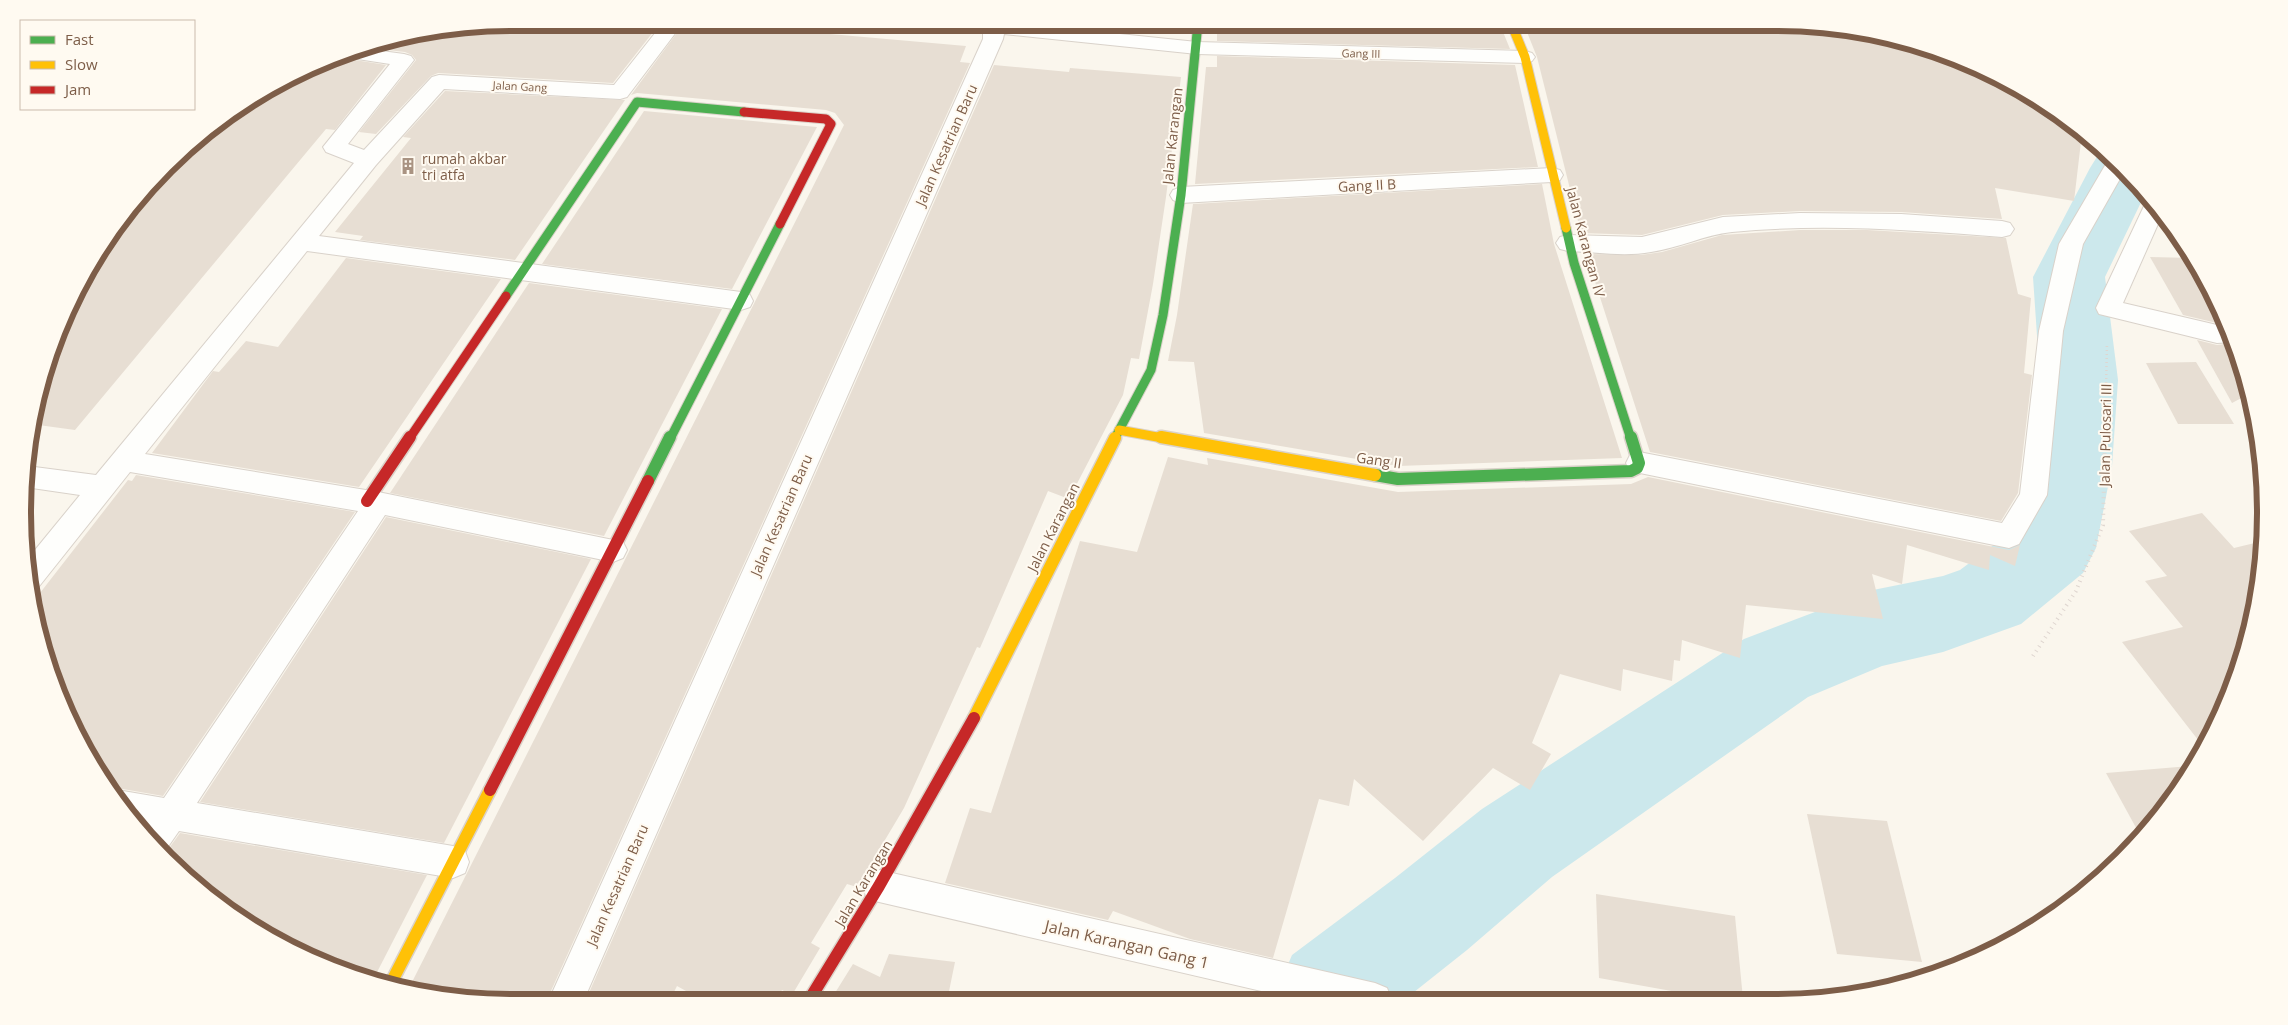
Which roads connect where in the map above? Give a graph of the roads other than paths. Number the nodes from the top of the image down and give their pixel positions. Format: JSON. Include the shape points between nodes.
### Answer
{"nodes":[{"id":1,"x":666,"y":31,"type":"edge"},
{"id":2,"x":994,"y":31,"type":"edge"},
{"id":3,"x":1040,"y":31,"type":"edge"},
{"id":4,"x":1198,"y":31,"type":"edge"},
{"id":5,"x":1515,"y":31,"type":"edge"},
{"id":6,"x":1197,"y":48,"type":"junction"},
{"id":7,"x":366,"y":55,"type":"edge"},
{"id":8,"x":1525,"y":57,"type":"junction"},
{"id":9,"x":368,"y":160,"type":"junction"},
{"id":10,"x":2114,"y":170,"type":"edge"},
{"id":11,"x":1552,"y":176,"type":"junction"},
{"id":12,"x":1181,"y":195,"type":"junction"},
{"id":13,"x":2152,"y":213,"type":"edge"},
{"id":14,"x":2002,"y":229,"type":"dead end"},
{"id":15,"x":301,"y":242,"type":"junction"},
{"id":16,"x":1568,"y":243,"type":"junction"},
{"id":17,"x":522,"y":272,"type":"junction"},
{"id":18,"x":740,"y":302,"type":"junction"},
{"id":19,"x":2222,"y":334,"type":"edge"},
{"id":20,"x":1118,"y":430,"type":"junction"},
{"id":21,"x":124,"y":461,"type":"junction"},
{"id":22,"x":1638,"y":466,"type":"junction"},
{"id":23,"x":32,"y":478,"type":"edge"},
{"id":24,"x":103,"y":487,"type":"junction"},
{"id":25,"x":372,"y":502,"type":"junction"},
{"id":26,"x":613,"y":550,"type":"junction"},
{"id":27,"x":35,"y":572,"type":"edge"},
{"id":28,"x":133,"y":808,"type":"edge"},
{"id":29,"x":171,"y":814,"type":"junction"},
{"id":30,"x":157,"y":836,"type":"edge"},
{"id":31,"x":453,"y":862,"type":"junction"},
{"id":32,"x":879,"y":886,"type":"junction"},
{"id":33,"x":393,"y":978,"type":"edge"},
{"id":34,"x":569,"y":994,"type":"edge"},
{"id":35,"x":813,"y":994,"type":"edge"},
{"id":36,"x":1348,"y":994,"type":"edge"}],
"edges":[{"from":1,"to":9,"type":"street","name":"Jalan Gang","via":[[620,92],[439,82]]},
{"from":2,"to":34,"type":"street","name":"Jalan Kesatrian Baru","via":[[993,39]]},
{"from":3,"to":6,"type":"street","name":"Gang III"},
{"from":4,"to":6,"type":"street","name":"Jalan Karangan"},
{"from":5,"to":8,"type":"street","name":"Jalan Karangan IV"},
{"from":6,"to":8,"type":"street","name":"Gang III"},
{"from":6,"to":12,"type":"street","name":"Jalan Karangan"},
{"from":7,"to":9,"type":"street","via":[[404,60],[334,147]]},
{"from":8,"to":11,"type":"street","name":"Jalan Karangan IV"},
{"from":9,"to":15,"type":"street"},
{"from":10,"to":22,"type":"street","via":[[2071,244],[2051,331],[2033,495],[2009,536]]},
{"from":11,"to":12,"type":"street","name":"Gang II B"},
{"from":11,"to":16,"type":"street","name":"Jalan Karangan IV"},
{"from":12,"to":20,"type":"street","name":"Jalan Karangan","via":[[1163,316],[1151,370]]},
{"from":13,"to":19,"type":"street","via":[[2108,308]]},
{"from":14,"to":16,"type":"street","via":[[1841,220],[1732,224],[1651,244]]},
{"from":15,"to":17,"type":"street"},
{"from":15,"to":21,"type":"street"},
{"from":16,"to":22,"type":"street","name":"Jalan Karangan IV"},
{"from":17,"to":18,"type":"street"},
{"from":17,"to":18,"type":"street","via":[[637,102],[826,118],[831,124]]},
{"from":17,"to":25,"type":"street"},
{"from":18,"to":26,"type":"street"},
{"from":20,"to":22,"type":"street","name":"Gang II","via":[[1398,479],[1631,471]]},
{"from":20,"to":32,"type":"street","name":"Jalan Karangan","via":[[963,740]]},
{"from":21,"to":24,"type":"street"},
{"from":21,"to":25,"type":"street"},
{"from":23,"to":24,"type":"street"},
{"from":24,"to":27,"type":"street"},
{"from":25,"to":26,"type":"street"},
{"from":25,"to":29,"type":"street"},
{"from":26,"to":31,"type":"street"},
{"from":28,"to":29,"type":"street"},
{"from":29,"to":30,"type":"street"},
{"from":29,"to":31,"type":"street"},
{"from":31,"to":33,"type":"street"},
{"from":32,"to":35,"type":"street","name":"Jalan Karangan"},
{"from":32,"to":36,"type":"street","name":"Jalan Karangan Gang 1"}]}
